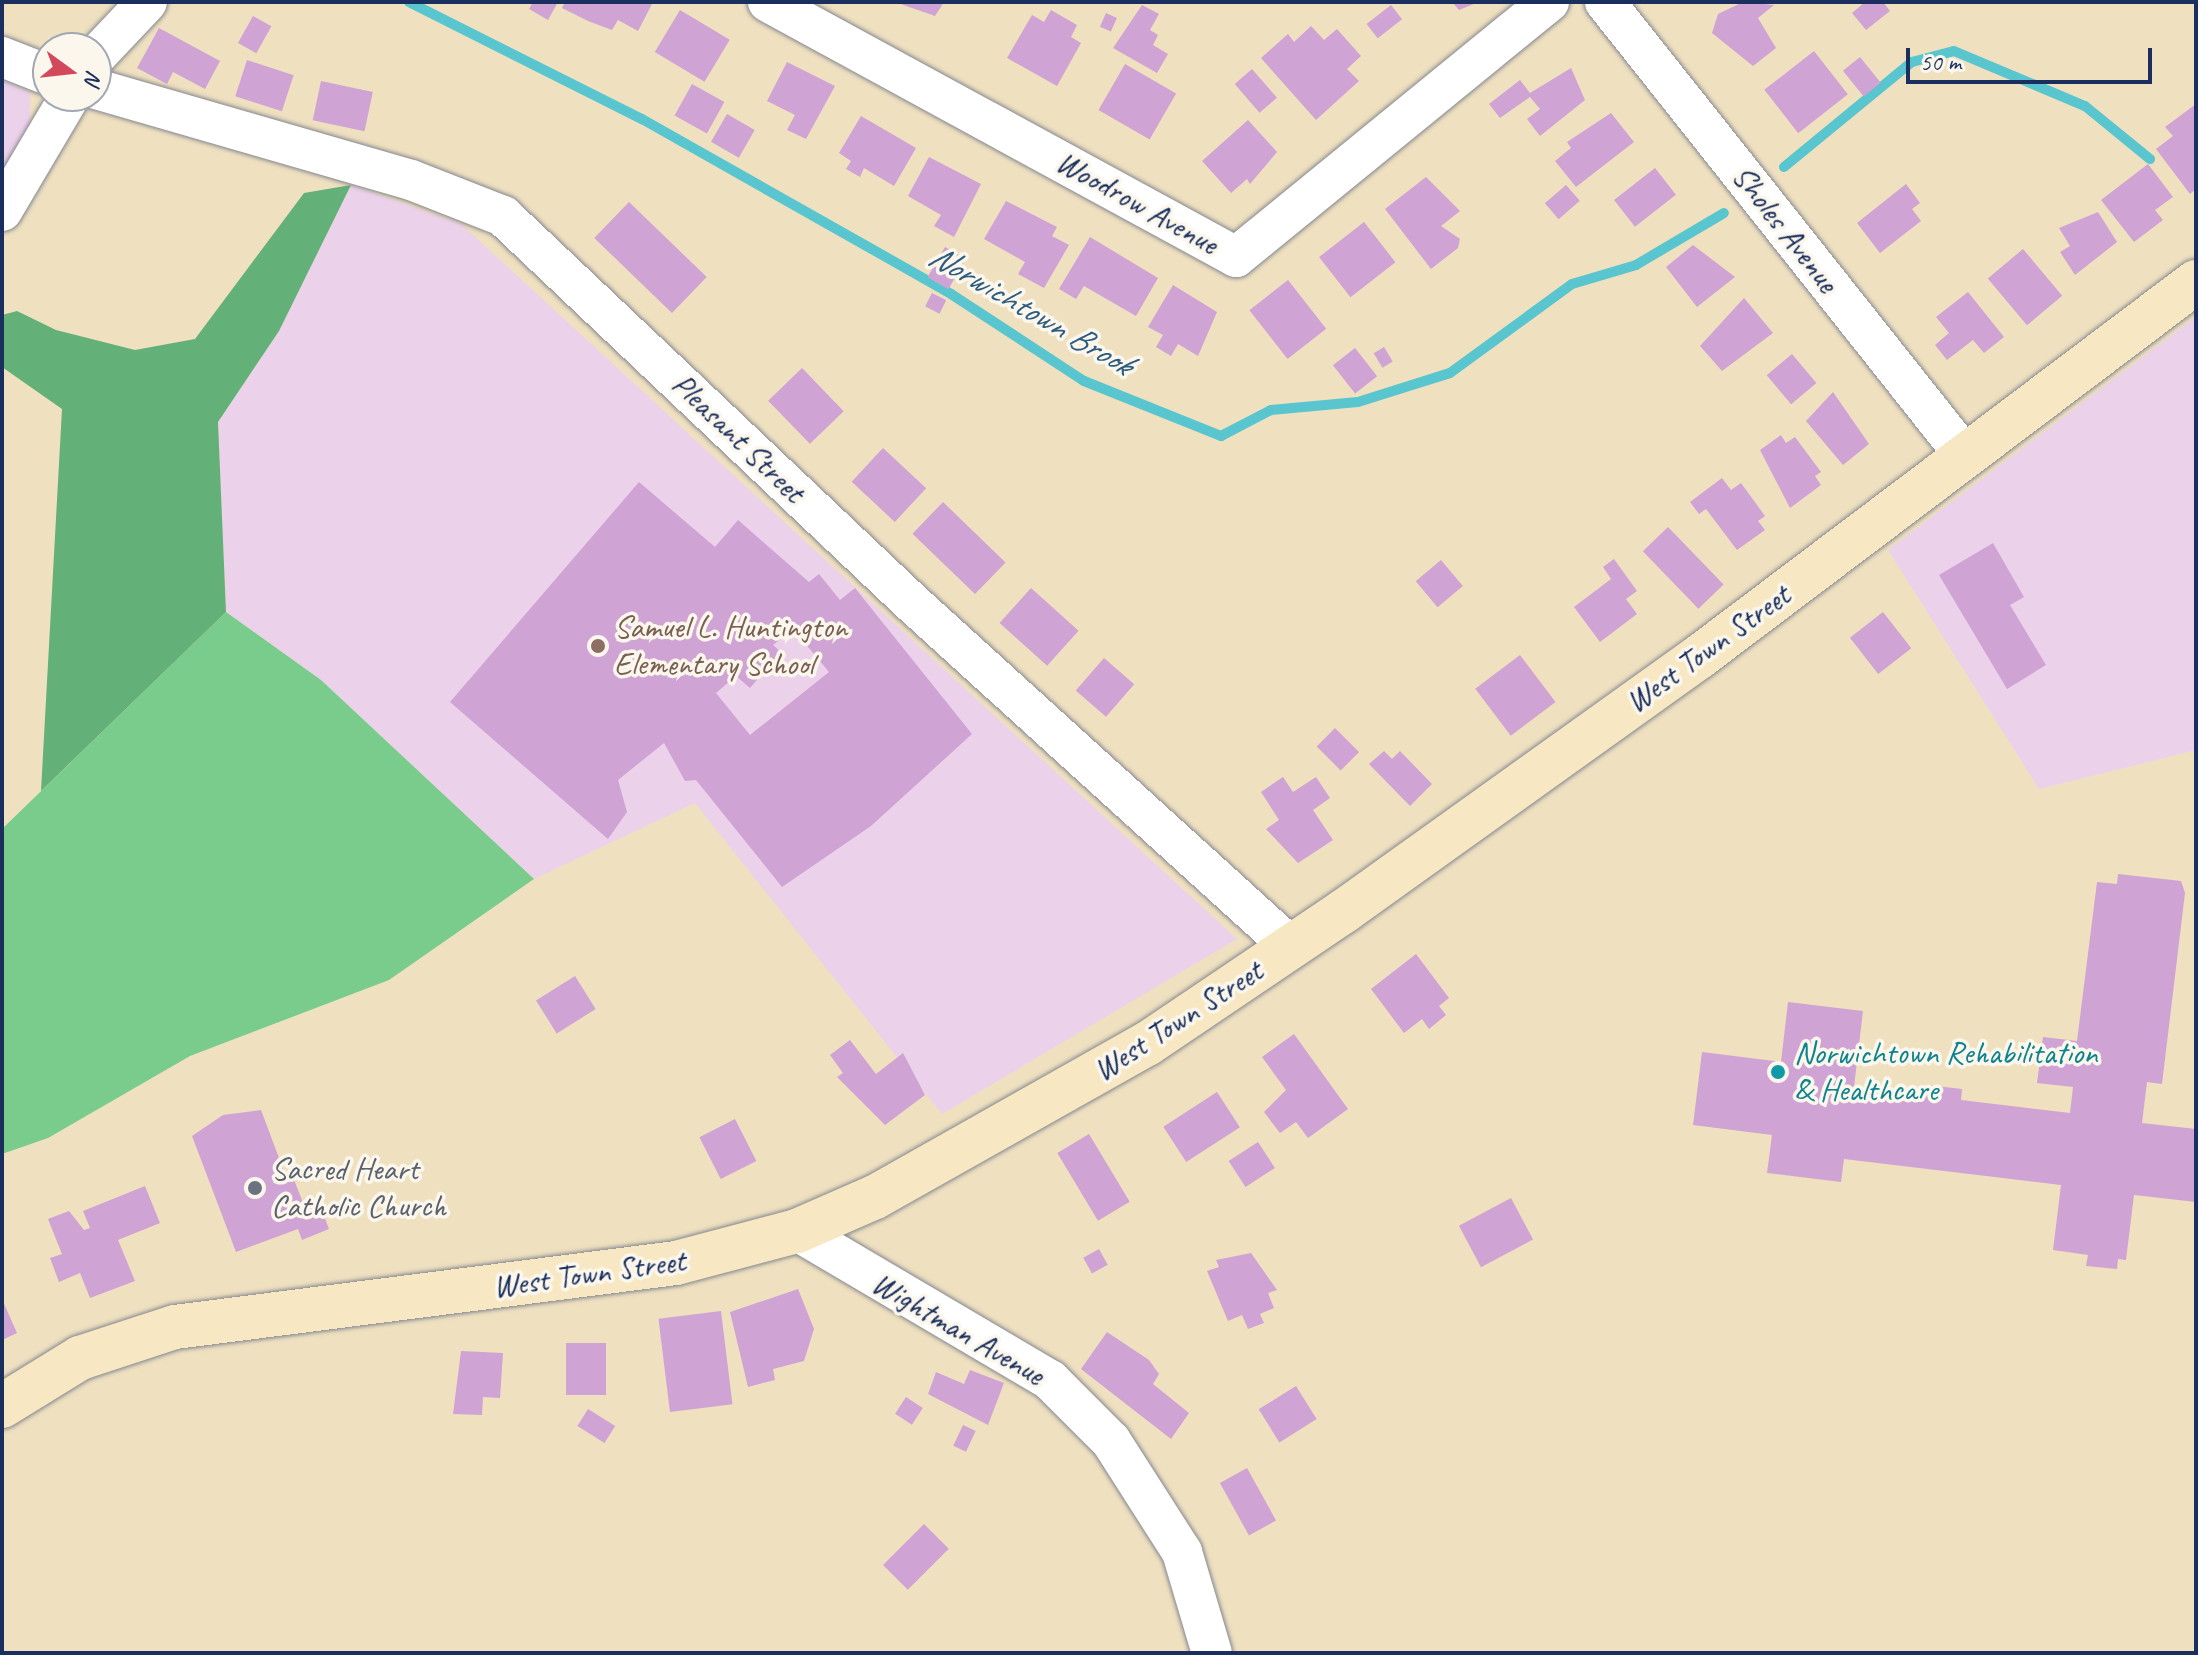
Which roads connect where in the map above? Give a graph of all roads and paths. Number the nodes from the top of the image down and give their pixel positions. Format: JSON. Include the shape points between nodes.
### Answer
{"nodes":[{"id":1,"x":147,"y":2,"type":"edge"},
{"id":2,"x":768,"y":2,"type":"edge"},
{"id":3,"x":1549,"y":2,"type":"edge"},
{"id":4,"x":1605,"y":2,"type":"edge"},
{"id":5,"x":112,"y":39,"type":"edge"},
{"id":6,"x":2,"y":57,"type":"edge"},
{"id":7,"x":32,"y":69,"type":"edge"},
{"id":8,"x":112,"y":94,"type":"edge"},
{"id":9,"x":61,"y":112,"type":"edge"},
{"id":10,"x":2,"y":211,"type":"edge"},
{"id":11,"x":2196,"y":282,"type":"edge"},
{"id":12,"x":1966,"y":457,"type":"junction"},
{"id":13,"x":1291,"y":947,"type":"junction"},
{"id":14,"x":797,"y":1231,"type":"junction"},
{"id":15,"x":2,"y":1406,"type":"edge"},
{"id":16,"x":1212,"y":1653,"type":"edge"}],
"edges":[{"from":1,"to":5,"type":"street"},
{"from":2,"to":3,"type":"street","name":"Woodrow Avenue","via":[[1236,257]]},
{"from":4,"to":12,"type":"street","name":"Sholes Avenue"},
{"from":6,"to":7,"type":"street"},
{"from":8,"to":13,"type":"street","name":"Pleasant Street","via":[[411,180],[503,216],[910,601]]},
{"from":9,"to":10,"type":"street"},
{"from":11,"to":12,"type":"main road","name":"West Town Street"},
{"from":12,"to":13,"type":"main road","name":"West Town Street"},
{"from":13,"to":14,"type":"main road","name":"West Town Street","via":[[1049,1103]]},
{"from":14,"to":15,"type":"main road","name":"West Town Street","via":[[601,1275],[175,1327],[80,1358]]},
{"from":14,"to":16,"type":"street","name":"Wightman Avenue","via":[[1050,1380],[1111,1441],[1182,1552]]}]}
